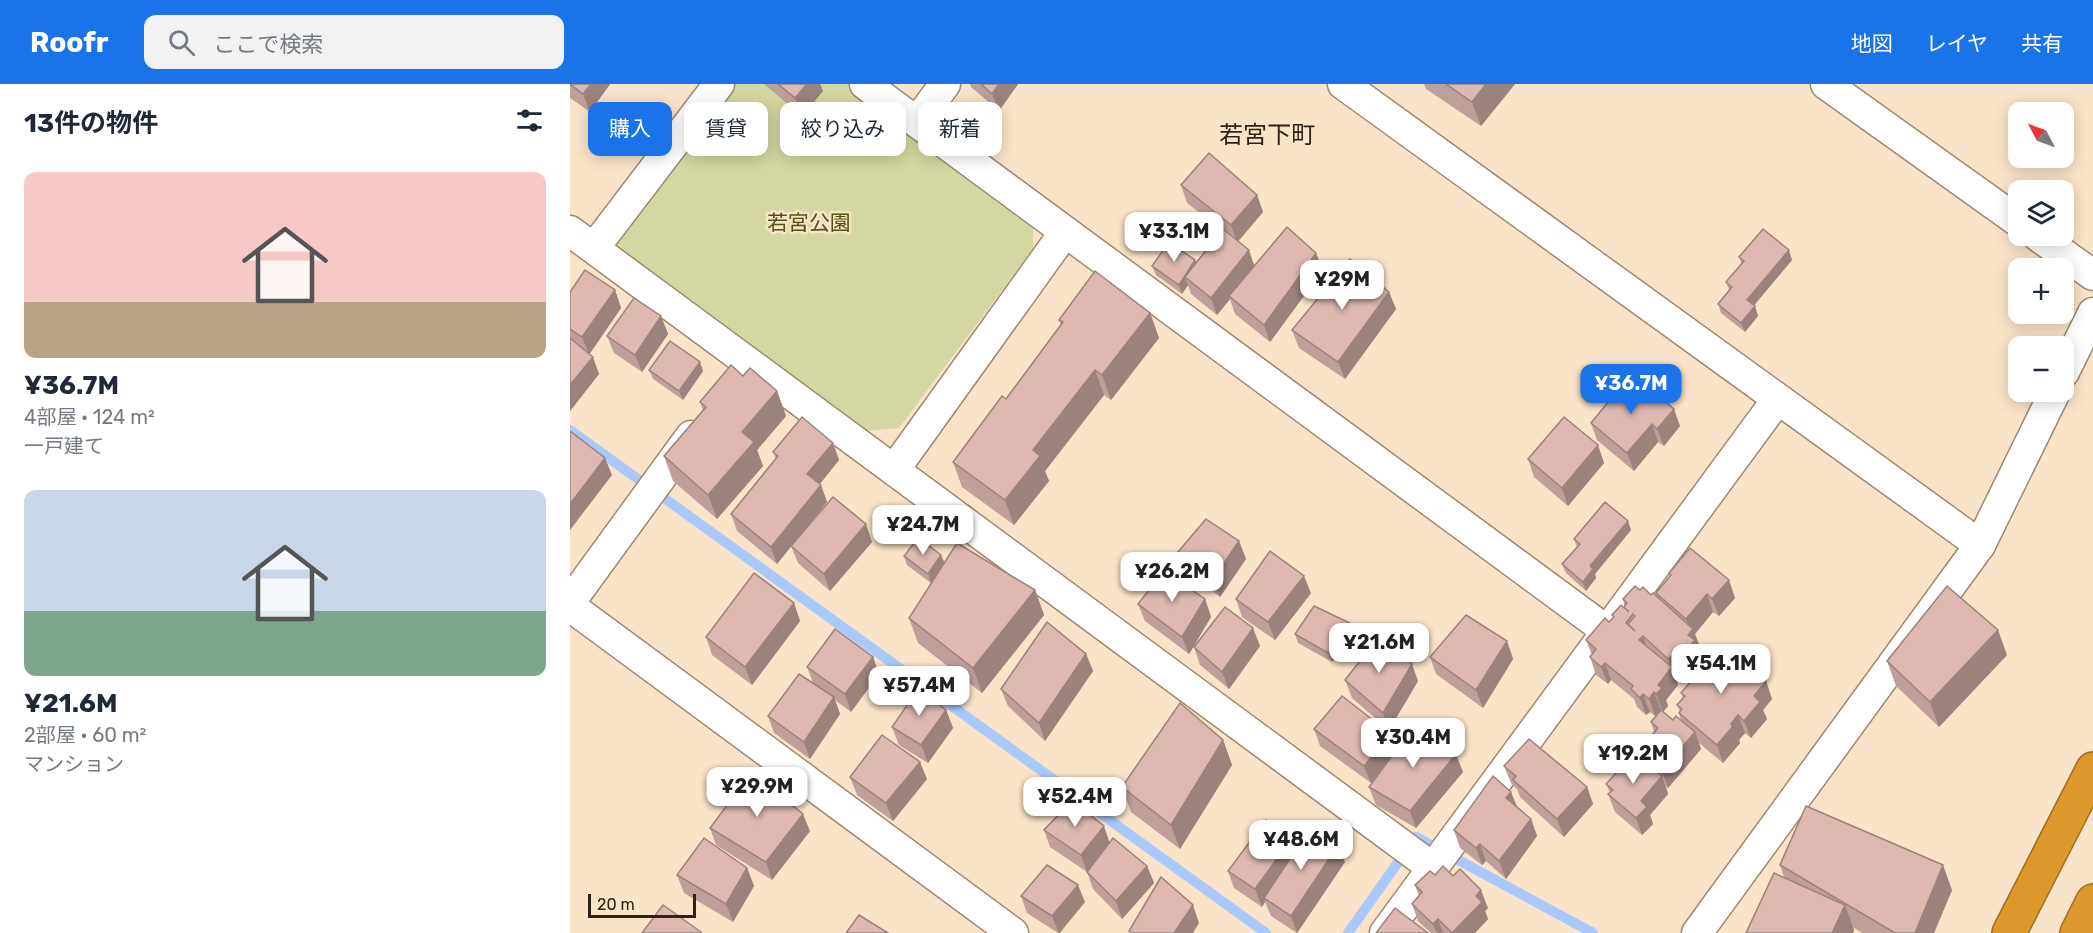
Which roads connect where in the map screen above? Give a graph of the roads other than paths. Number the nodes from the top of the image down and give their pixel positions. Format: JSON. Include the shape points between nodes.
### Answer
{"nodes":[{"id":1,"x":719,"y":84,"type":"edge"},
{"id":2,"x":865,"y":84,"type":"edge"},
{"id":3,"x":945,"y":84,"type":"edge"},
{"id":4,"x":1343,"y":84,"type":"edge"},
{"id":5,"x":1826,"y":84,"type":"edge"},
{"id":6,"x":917,"y":122,"type":"junction"},
{"id":7,"x":2008,"y":214,"type":"edge"},
{"id":8,"x":570,"y":231,"type":"edge"},
{"id":9,"x":1065,"y":232,"type":"junction"},
{"id":10,"x":2052,"y":246,"type":"edge"},
{"id":11,"x":594,"y":248,"type":"junction"},
{"id":12,"x":2093,"y":275,"type":"edge"},
{"id":13,"x":2093,"y":313,"type":"edge"},
{"id":14,"x":2074,"y":352,"type":"edge"},
{"id":15,"x":1777,"y":399,"type":"junction"},
{"id":16,"x":2050,"y":402,"type":"edge"},
{"id":17,"x":704,"y":418,"type":"edge"},
{"id":18,"x":894,"y":470,"type":"junction"},
{"id":19,"x":1980,"y":545,"type":"junction"},
{"id":20,"x":570,"y":604,"type":"edge"},
{"id":21,"x":1607,"y":631,"type":"junction"},
{"id":22,"x":2093,"y":769,"type":"edge"},
{"id":23,"x":1432,"y":868,"type":"junction"},
{"id":24,"x":2093,"y":901,"type":"edge"},
{"id":25,"x":1013,"y":933,"type":"edge"},
{"id":26,"x":1385,"y":933,"type":"edge"},
{"id":27,"x":1697,"y":933,"type":"edge"},
{"id":28,"x":2009,"y":933,"type":"edge"},
{"id":29,"x":2077,"y":933,"type":"edge"}],
"edges":[{"from":1,"to":11,"type":"street"},
{"from":2,"to":6,"type":"street"},
{"from":3,"to":6,"type":"street"},
{"from":4,"to":15,"type":"street"},
{"from":5,"to":7,"type":"street"},
{"from":6,"to":9,"type":"street"},
{"from":8,"to":11,"type":"street"},
{"from":9,"to":18,"type":"street"},
{"from":9,"to":21,"type":"street"},
{"from":10,"to":12,"type":"street"},
{"from":11,"to":18,"type":"street","via":[[739,370]]},
{"from":13,"to":14,"type":"street"},
{"from":15,"to":19,"type":"street"},
{"from":15,"to":21,"type":"street"},
{"from":16,"to":19,"type":"street"},
{"from":17,"to":20,"type":"street"},
{"from":18,"to":23,"type":"street"},
{"from":19,"to":27,"type":"street"},
{"from":20,"to":25,"type":"street"},
{"from":21,"to":23,"type":"street"},
{"from":22,"to":28,"type":"highway"},
{"from":23,"to":26,"type":"street"},
{"from":24,"to":29,"type":"highway"}]}
